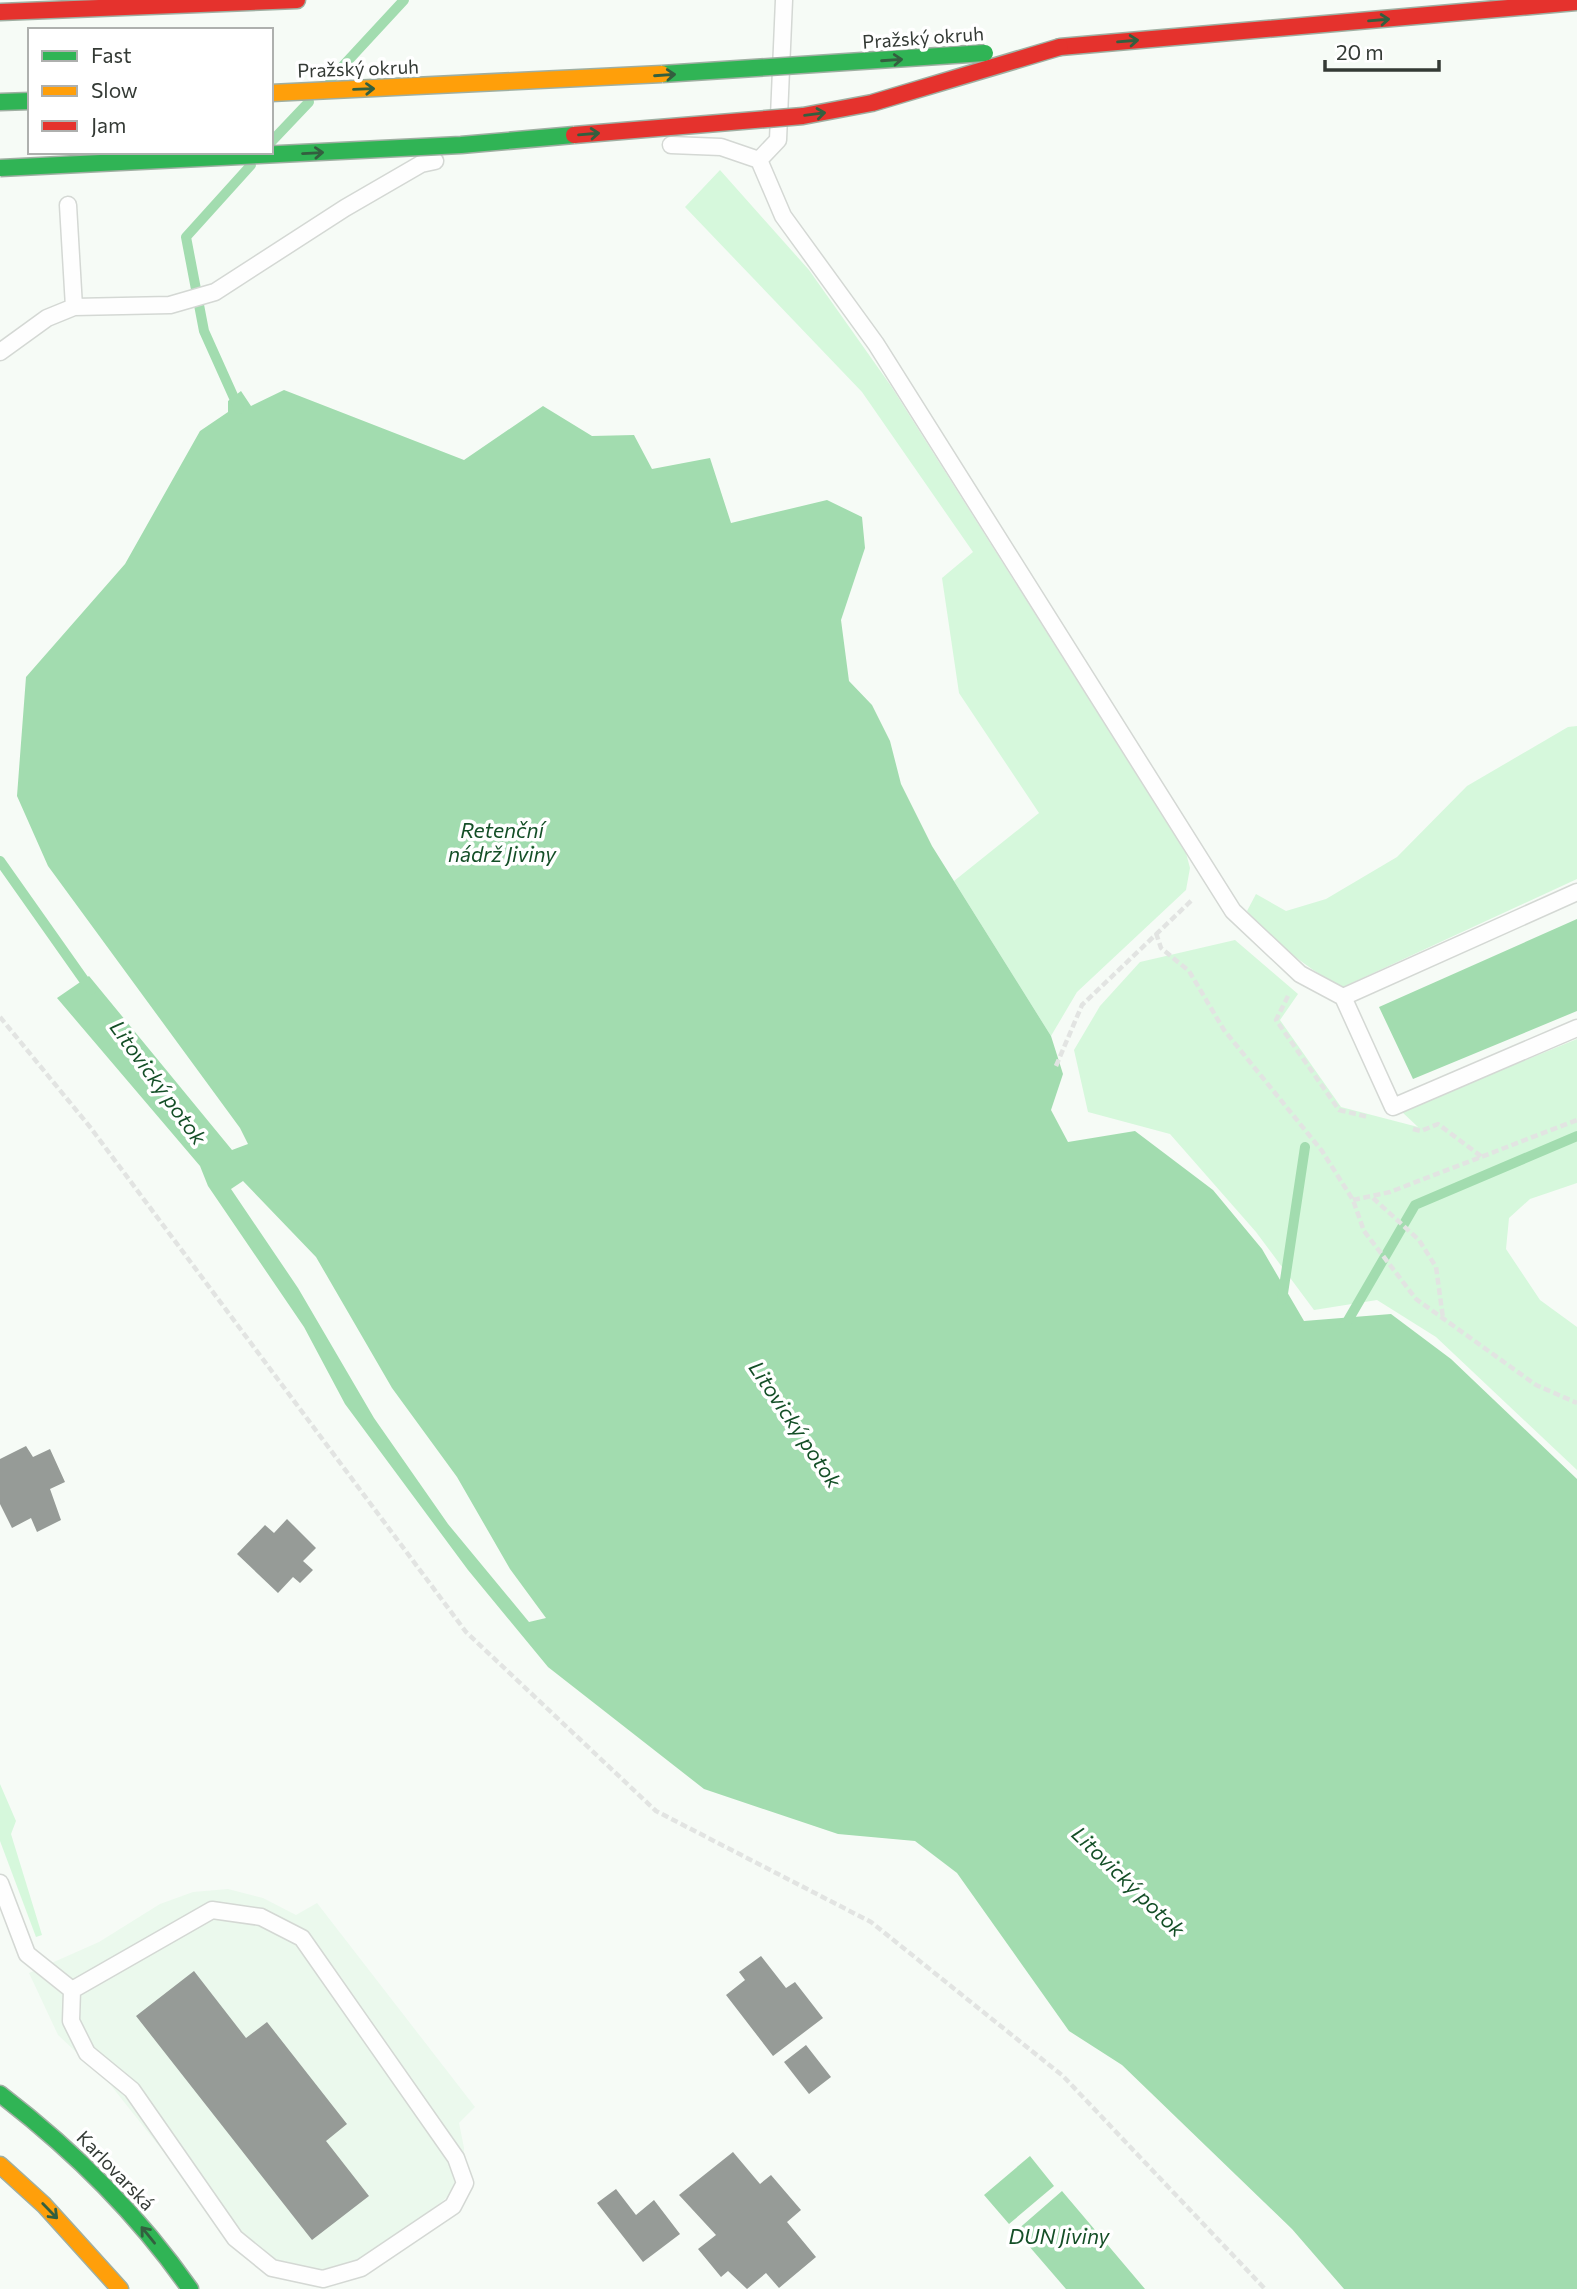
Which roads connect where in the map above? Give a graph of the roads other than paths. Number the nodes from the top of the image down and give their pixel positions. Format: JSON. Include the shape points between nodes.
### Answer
{"nodes":[{"id":1,"x":61,"y":0,"type":"edge"},
{"id":2,"x":297,"y":0,"type":"edge"},
{"id":3,"x":784,"y":0,"type":"edge"},
{"id":4,"x":1577,"y":2,"type":"edge"},
{"id":5,"x":148,"y":7,"type":"junction"},
{"id":6,"x":0,"y":12,"type":"edge"},
{"id":7,"x":1060,"y":47,"type":"junction"},
{"id":8,"x":273,"y":93,"type":"edge"},
{"id":9,"x":28,"y":101,"type":"edge"},
{"id":10,"x":0,"y":102,"type":"edge"},
{"id":11,"x":759,"y":160,"type":"junction"},
{"id":12,"x":0,"y":168,"type":"edge"},
{"id":13,"x":68,"y":205,"type":"dead end"},
{"id":14,"x":74,"y":307,"type":"junction"},
{"id":15,"x":0,"y":352,"type":"edge"},
{"id":16,"x":1577,"y":891,"type":"edge"},
{"id":17,"x":1343,"y":997,"type":"junction"},
{"id":18,"x":1577,"y":1027,"type":"edge"},
{"id":19,"x":0,"y":1883,"type":"edge"},
{"id":20,"x":72,"y":1990,"type":"junction"},
{"id":21,"x":0,"y":2094,"type":"edge"},
{"id":22,"x":0,"y":2165,"type":"edge"},
{"id":23,"x":120,"y":2289,"type":"edge"},
{"id":24,"x":190,"y":2289,"type":"edge"}],
"edges":[{"from":1,"to":5,"type":"main road"},
{"from":2,"to":5,"type":"main road"},
{"from":3,"to":11,"type":"lane","via":[[779,140]]},
{"from":7,"to":4,"type":"main road","name":"Pražský okruh","one_way":true},
{"from":5,"to":6,"type":"main road"},
{"from":8,"to":7,"type":"main road","name":"Pražský okruh","one_way":true,"bridge":true,"via":[[600,79]]},
{"from":12,"to":7,"type":"main road","one_way":true,"bridge":true,"via":[[461,145],[803,116],[872,103]]},
{"from":9,"to":10,"type":"main road"},
{"from":11,"to":14,"type":"lane","via":[[721,147],[682,144],[487,154],[421,164],[215,292],[170,305]]},
{"from":11,"to":17,"type":"lane","via":[[783,216],[876,344],[1233,911],[1300,974]]},
{"from":13,"to":14,"type":"lane"},
{"from":14,"to":15,"type":"lane","via":[[47,318]]},
{"from":16,"to":17,"type":"lane"},
{"from":17,"to":18,"type":"lane","via":[[1393,1107]]},
{"from":19,"to":20,"type":"lane","via":[[27,1954]]},
{"from":20,"to":20,"type":"lane","via":[[212,1910],[261,1917],[302,1938],[456,2158],[465,2183],[453,2206],[361,2268],[323,2279],[272,2268],[235,2238],[132,2090],[87,2053],[71,2021]]},
{"from":24,"to":21,"type":"main road","name":"Karlovarská","one_way":true,"via":[[110,2191],[44,2128]]},
{"from":22,"to":23,"type":"main road","one_way":true,"via":[[44,2205]]}]}
